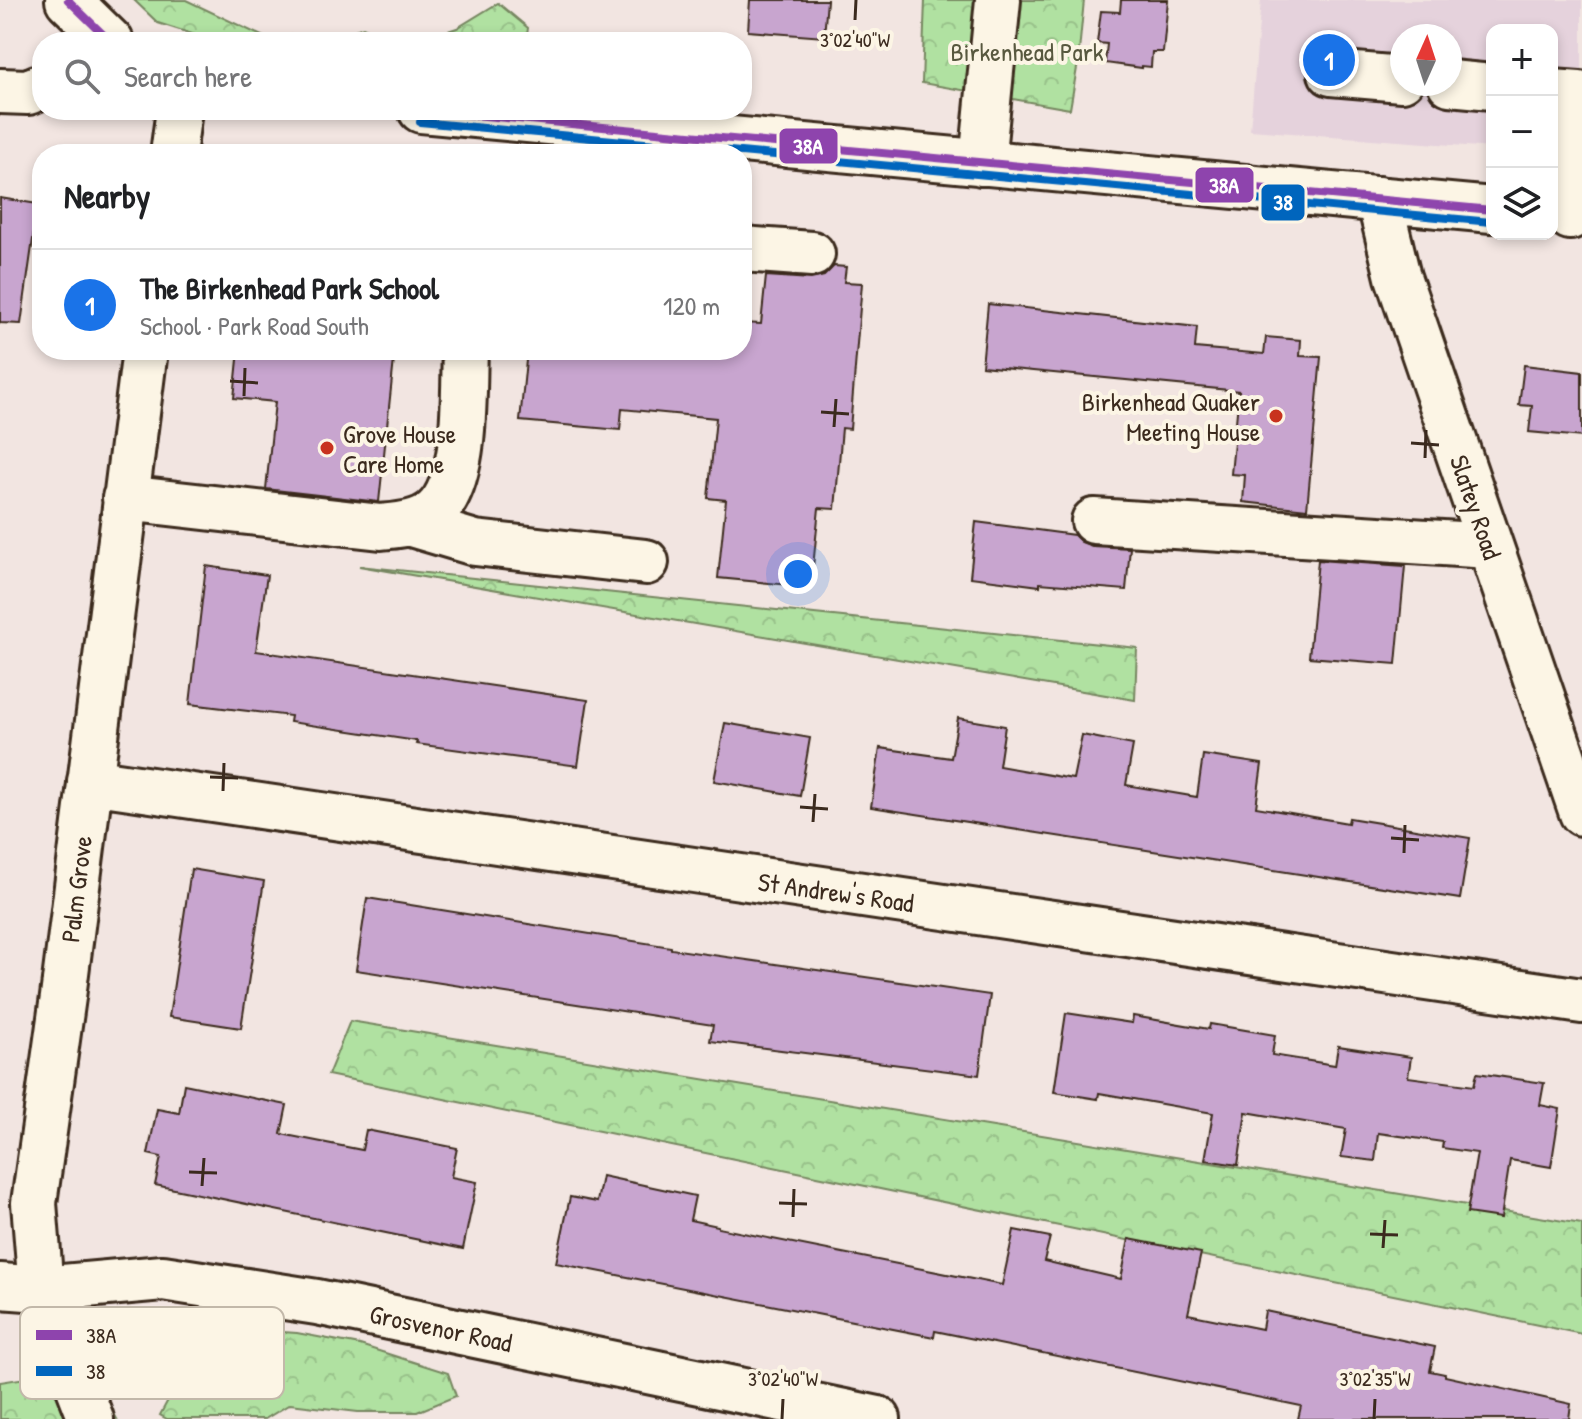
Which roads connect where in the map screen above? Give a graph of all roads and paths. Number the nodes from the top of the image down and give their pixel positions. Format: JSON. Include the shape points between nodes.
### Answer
{"nodes":[{"id":1,"x":68,"y":0,"type":"edge"},
{"id":2,"x":998,"y":0,"type":"edge"},
{"id":3,"x":98,"y":32,"type":"edge"},
{"id":4,"x":1331,"y":73,"type":"dead end"},
{"id":5,"x":1390,"y":78,"type":"edge"},
{"id":6,"x":1462,"y":84,"type":"edge"},
{"id":7,"x":1486,"y":86,"type":"edge"},
{"id":8,"x":32,"y":90,"type":"edge"},
{"id":9,"x":0,"y":91,"type":"edge"},
{"id":10,"x":1558,"y":92,"type":"edge"},
{"id":11,"x":178,"y":120,"type":"edge"},
{"id":12,"x":483,"y":120,"type":"edge"},
{"id":13,"x":613,"y":141,"type":"edge"},
{"id":14,"x":174,"y":144,"type":"edge"},
{"id":15,"x":663,"y":144,"type":"edge"},
{"id":16,"x":752,"y":149,"type":"edge"},
{"id":17,"x":982,"y":163,"type":"junction"},
{"id":18,"x":1379,"y":199,"type":"junction"},
{"id":19,"x":1486,"y":209,"type":"edge"},
{"id":20,"x":1568,"y":217,"type":"edge"},
{"id":21,"x":752,"y":250,"type":"edge"},
{"id":22,"x":812,"y":254,"type":"dead end"},
{"id":23,"x":144,"y":360,"type":"edge"},
{"id":24,"x":464,"y":360,"type":"edge"},
{"id":25,"x":125,"y":498,"type":"junction"},
{"id":26,"x":1094,"y":521,"type":"dead end"},
{"id":27,"x":411,"y":524,"type":"junction"},
{"id":28,"x":1490,"y":546,"type":"junction"},
{"id":29,"x":646,"y":562,"type":"dead end"},
{"id":30,"x":90,"y":781,"type":"junction"},
{"id":31,"x":1582,"y":813,"type":"edge"},
{"id":32,"x":1582,"y":1001,"type":"edge"},
{"id":33,"x":20,"y":1288,"type":"edge"},
{"id":34,"x":30,"y":1307,"type":"edge"},
{"id":35,"x":80,"y":1399,"type":"edge"},
{"id":36,"x":91,"y":1419,"type":"edge"},
{"id":37,"x":878,"y":1419,"type":"edge"}],
"edges":[{"from":1,"to":3,"type":"street"},
{"from":2,"to":17,"type":"street"},
{"from":4,"to":5,"type":"street"},
{"from":6,"to":7,"type":"street"},
{"from":8,"to":9,"type":"street"},
{"from":10,"to":20,"type":"street","via":[[1579,94]]},
{"from":11,"to":14,"type":"street"},
{"from":12,"to":13,"type":"street"},
{"from":13,"to":15,"type":"street"},
{"from":16,"to":17,"type":"street"},
{"from":17,"to":18,"type":"street"},
{"from":18,"to":19,"type":"street"},
{"from":18,"to":28,"type":"street","name":"Slatey Road","via":[[1398,277]]},
{"from":21,"to":22,"type":"street"},
{"from":23,"to":25,"type":"street","name":"Palm Grove"},
{"from":24,"to":27,"type":"street","via":[[453,487],[434,511]]},
{"from":25,"to":27,"type":"street","via":[[381,527]]},
{"from":25,"to":30,"type":"street","name":"Palm Grove"},
{"from":26,"to":28,"type":"street"},
{"from":27,"to":29,"type":"street","via":[[475,543]]},
{"from":28,"to":31,"type":"street","name":"Slatey Road"},
{"from":30,"to":32,"type":"street","name":"St Andrew's Road"},
{"from":30,"to":33,"type":"street","name":"Palm Grove"},
{"from":33,"to":34,"type":"street","name":"Palm Grove"},
{"from":33,"to":37,"type":"street","name":"Grosvenor Road","via":[[163,1278],[317,1302]]},
{"from":35,"to":36,"type":"street","name":"Palm Grove"}]}
